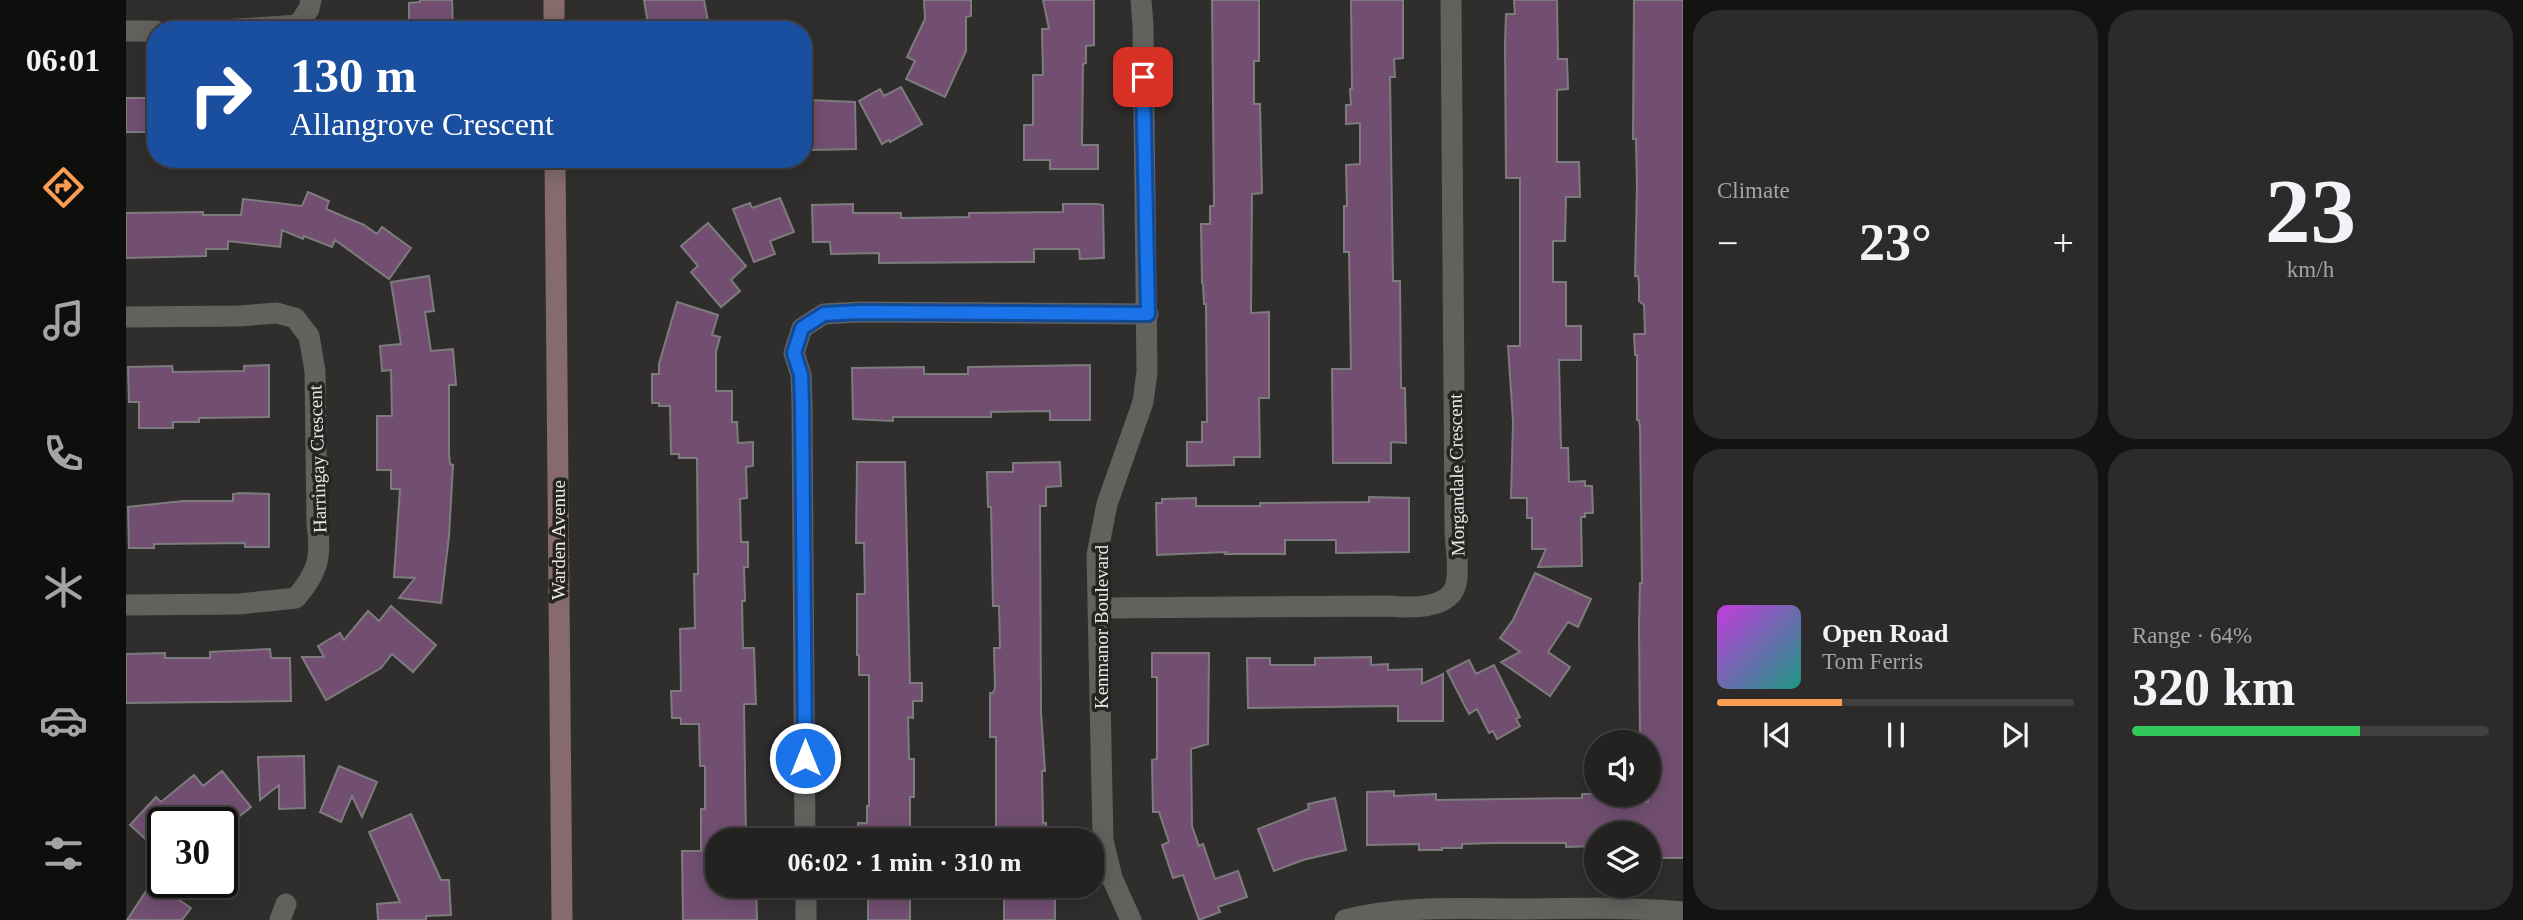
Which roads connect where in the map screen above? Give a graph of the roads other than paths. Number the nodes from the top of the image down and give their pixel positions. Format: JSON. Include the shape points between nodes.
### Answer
{"nodes":[{"id":1,"x":312,"y":0,"type":"edge"},
{"id":2,"x":554,"y":0,"type":"edge"},
{"id":3,"x":1141,"y":0,"type":"edge"},
{"id":4,"x":1451,"y":0,"type":"edge"},
{"id":5,"x":301,"y":21,"type":"edge"},
{"id":6,"x":554,"y":21,"type":"edge"},
{"id":7,"x":126,"y":31,"type":"edge"},
{"id":8,"x":147,"y":31,"type":"edge"},
{"id":9,"x":555,"y":168,"type":"edge"},
{"id":10,"x":1148,"y":314,"type":"junction"},
{"id":11,"x":126,"y":317,"type":"edge"},
{"id":12,"x":126,"y":605,"type":"edge"},
{"id":13,"x":1100,"y":608,"type":"junction"},
{"id":14,"x":805,"y":828,"type":"edge"},
{"id":15,"x":806,"y":898,"type":"edge"},
{"id":16,"x":1683,"y":912,"type":"edge"},
{"id":17,"x":562,"y":920,"type":"edge"},
{"id":18,"x":806,"y":920,"type":"edge"},
{"id":19,"x":1131,"y":920,"type":"edge"},
{"id":20,"x":1345,"y":920,"type":"edge"}],
"edges":[{"from":1,"to":5,"type":"street"},
{"from":2,"to":6,"type":"main road"},
{"from":3,"to":10,"type":"street","name":"Kenmanor Boulevard"},
{"from":4,"to":13,"type":"street","name":"Morgandale Crescent","via":[[1456,587],[1450,596],[1422,607]]},
{"from":7,"to":8,"type":"street"},
{"from":9,"to":17,"type":"main road","name":"Warden Avenue"},
{"from":10,"to":13,"type":"street","name":"Kenmanor Boulevard","via":[[1143,402],[1111,492],[1097,555]]},
{"from":10,"to":14,"type":"street","via":[[859,312],[824,314],[802,328],[794,353],[801,375],[802,404]]},
{"from":11,"to":12,"type":"street","name":"Harringay Crescent","via":[[276,313],[295,318],[309,336],[315,371],[320,546],[309,583],[296,598],[239,604]]},
{"from":13,"to":19,"type":"street","name":"Kenmanor Boulevard","via":[[1102,840],[1112,878]]},
{"from":15,"to":18,"type":"street"},
{"from":16,"to":20,"type":"street","via":[[1646,908],[1389,910]]}]}
